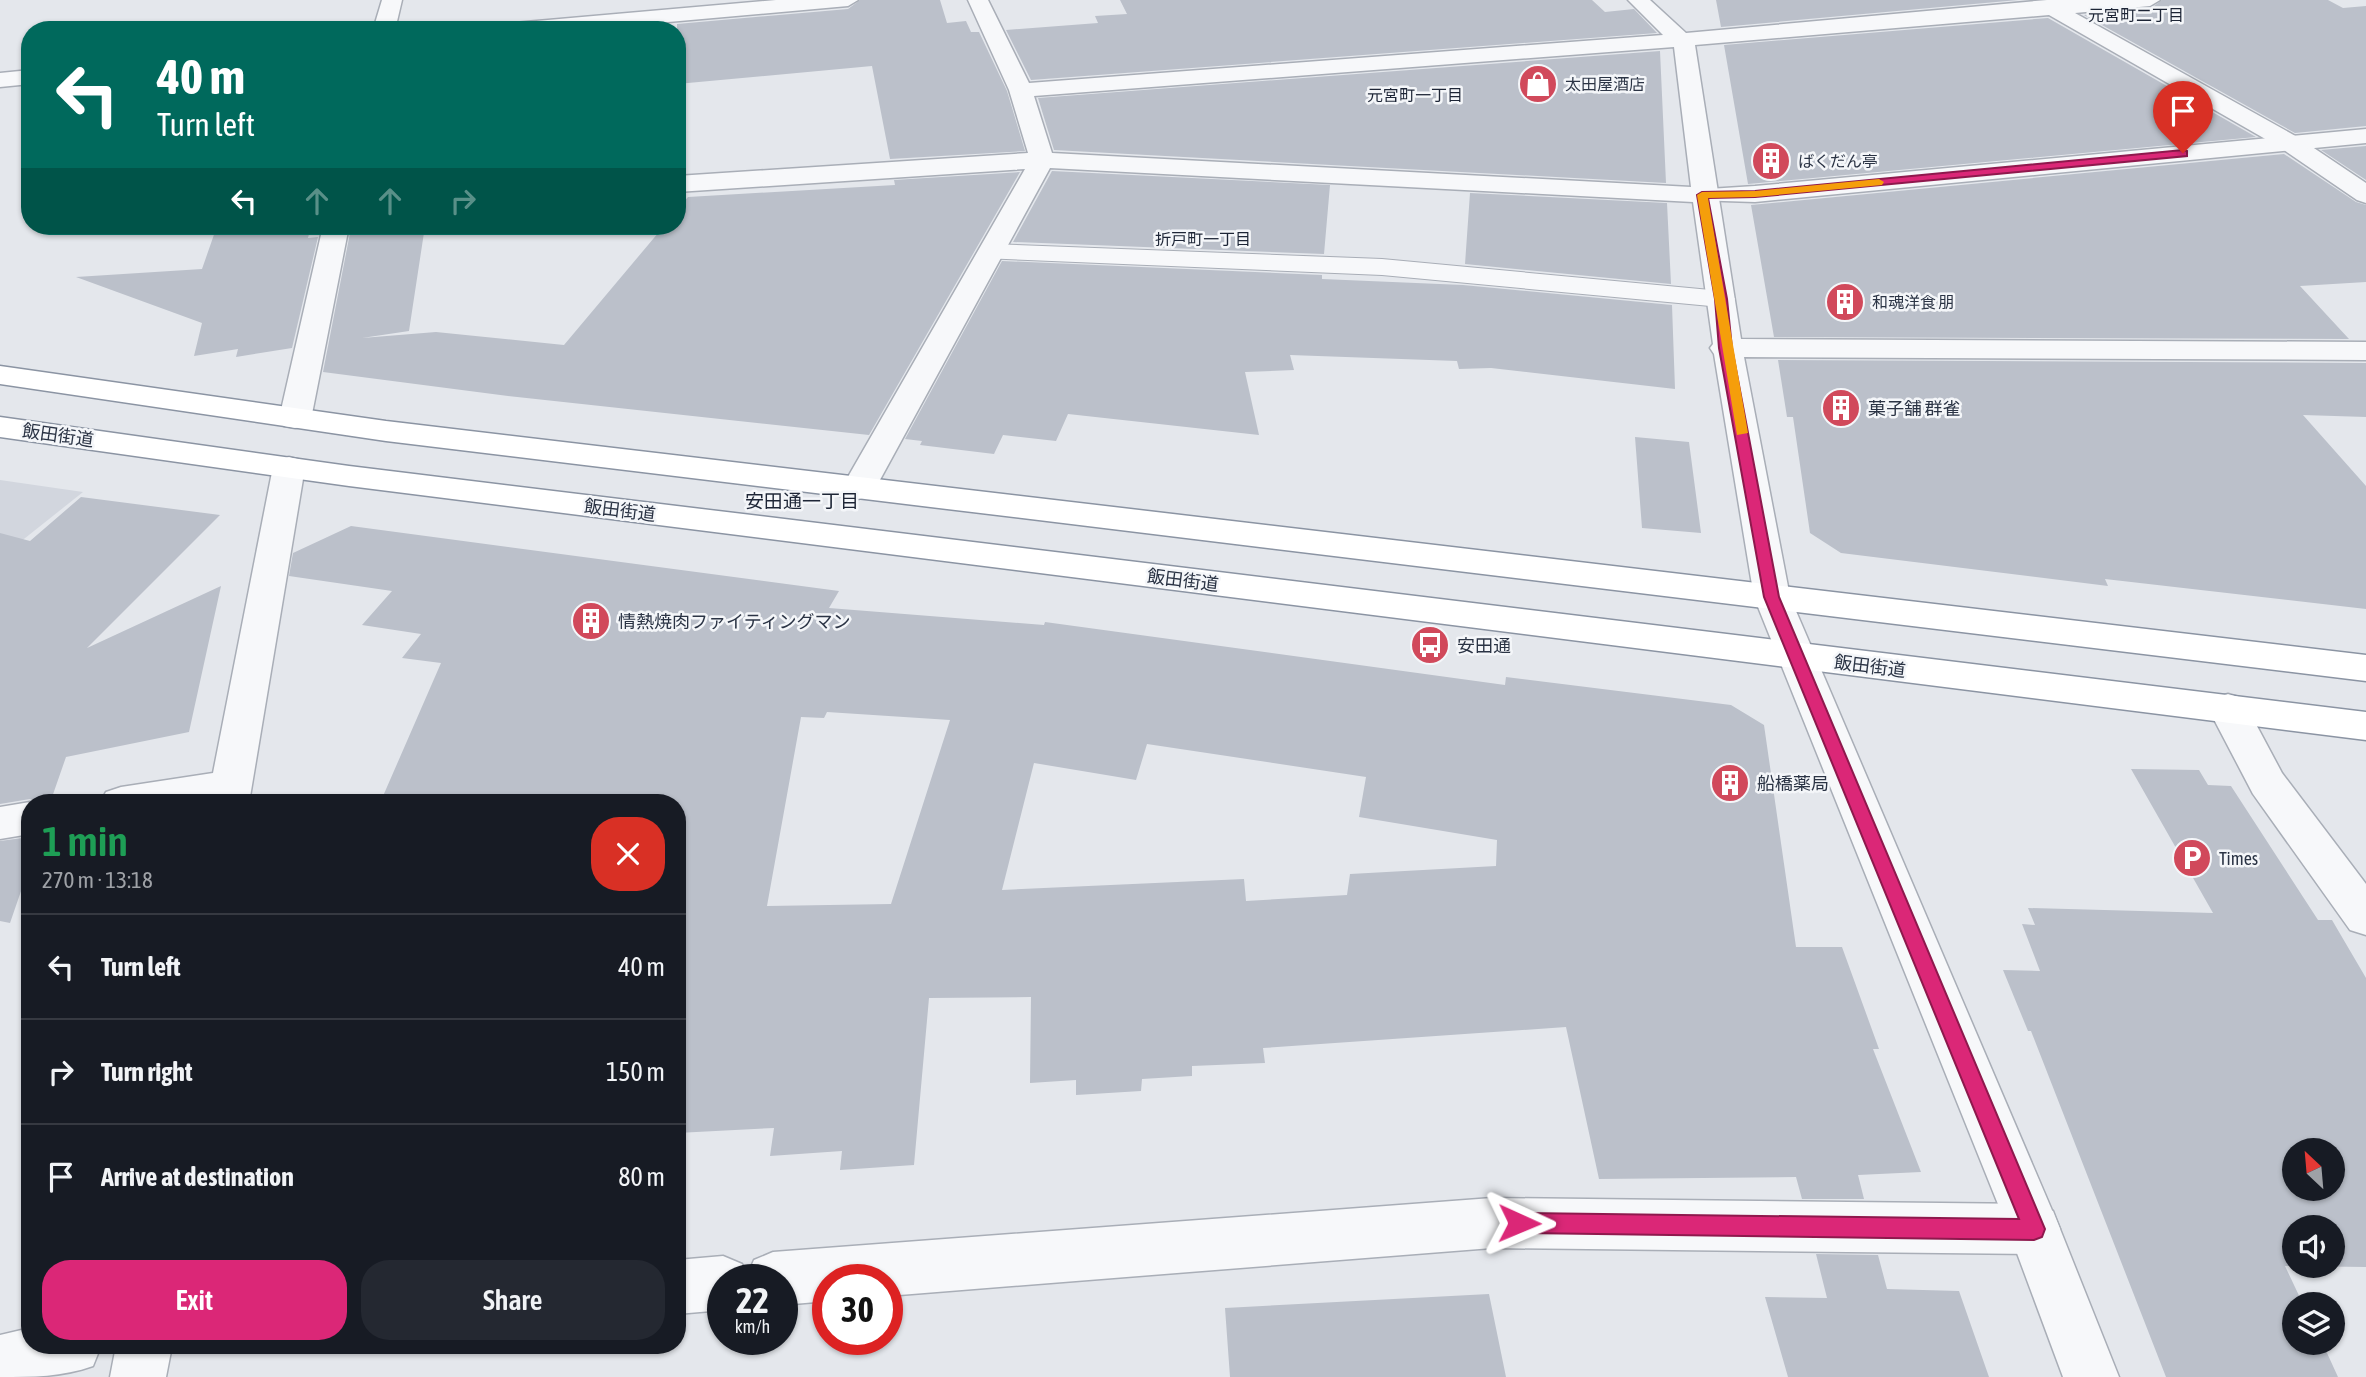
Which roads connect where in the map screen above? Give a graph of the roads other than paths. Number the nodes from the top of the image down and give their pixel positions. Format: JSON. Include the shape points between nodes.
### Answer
{"nodes":[{"id":1,"x":392,"y":0,"type":"edge"},
{"id":2,"x":848,"y":0,"type":"edge"},
{"id":3,"x":978,"y":0,"type":"edge"},
{"id":4,"x":1638,"y":0,"type":"edge"},
{"id":5,"x":2150,"y":0,"type":"edge"},
{"id":6,"x":2044,"y":4,"type":"edge"},
{"id":7,"x":386,"y":21,"type":"edge"},
{"id":8,"x":605,"y":21,"type":"edge"},
{"id":9,"x":1681,"y":40,"type":"junction"},
{"id":10,"x":21,"y":78,"type":"edge"},
{"id":11,"x":0,"y":80,"type":"edge"},
{"id":12,"x":1020,"y":90,"type":"junction"},
{"id":13,"x":2366,"y":136,"type":"edge"},
{"id":14,"x":2290,"y":143,"type":"junction"},
{"id":15,"x":1042,"y":160,"type":"junction"},
{"id":16,"x":686,"y":183,"type":"edge"},
{"id":17,"x":1702,"y":195,"type":"junction"},
{"id":18,"x":2366,"y":195,"type":"edge"},
{"id":19,"x":334,"y":235,"type":"edge"},
{"id":20,"x":991,"y":252,"type":"junction"},
{"id":21,"x":1721,"y":299,"type":"junction"},
{"id":22,"x":1726,"y":348,"type":"junction"},
{"id":23,"x":2366,"y":351,"type":"edge"},
{"id":24,"x":0,"y":375,"type":"edge"},
{"id":25,"x":295,"y":419,"type":"junction"},
{"id":26,"x":0,"y":427,"type":"edge"},
{"id":27,"x":289,"y":467,"type":"junction"},
{"id":28,"x":858,"y":489,"type":"junction"},
{"id":29,"x":1772,"y":597,"type":"junction"},
{"id":30,"x":1795,"y":657,"type":"junction"},
{"id":31,"x":2366,"y":668,"type":"edge"},
{"id":32,"x":2228,"y":708,"type":"junction"},
{"id":33,"x":2366,"y":726,"type":"edge"},
{"id":34,"x":229,"y":794,"type":"edge"},
{"id":35,"x":21,"y":820,"type":"edge"},
{"id":36,"x":0,"y":823,"type":"edge"},
{"id":37,"x":2366,"y":917,"type":"edge"},
{"id":38,"x":2034,"y":1229,"type":"junction"},
{"id":39,"x":798,"y":1277,"type":"edge"},
{"id":40,"x":707,"y":1284,"type":"edge"},
{"id":41,"x":686,"y":1286,"type":"edge"},
{"id":42,"x":39,"y":1354,"type":"edge"},
{"id":43,"x":142,"y":1354,"type":"edge"},
{"id":44,"x":0,"y":1363,"type":"edge"},
{"id":45,"x":138,"y":1377,"type":"edge"},
{"id":46,"x":2091,"y":1377,"type":"edge"}],
"edges":[{"from":1,"to":7,"type":"street"},
{"from":2,"to":8,"type":"street"},
{"from":3,"to":12,"type":"street"},
{"from":4,"to":9,"type":"street"},
{"from":5,"to":6,"type":"street"},
{"from":6,"to":9,"type":"street"},
{"from":6,"to":14,"type":"street"},
{"from":9,"to":12,"type":"street"},
{"from":9,"to":17,"type":"street","via":[[1687,52]]},
{"from":10,"to":11,"type":"street"},
{"from":12,"to":15,"type":"street"},
{"from":13,"to":14,"type":"street"},
{"from":14,"to":17,"type":"street","via":[[1755,194]]},
{"from":14,"to":18,"type":"street"},
{"from":15,"to":16,"type":"street"},
{"from":15,"to":17,"type":"street"},
{"from":15,"to":20,"type":"street"},
{"from":17,"to":21,"type":"street"},
{"from":19,"to":25,"type":"street"},
{"from":20,"to":21,"type":"lane","via":[[1382,267]]},
{"from":20,"to":28,"type":"street"},
{"from":21,"to":22,"type":"street"},
{"from":22,"to":23,"type":"street"},
{"from":22,"to":29,"type":"street"},
{"from":24,"to":25,"type":"highway"},
{"from":25,"to":28,"type":"highway"},
{"from":26,"to":27,"type":"highway","name":"飯田街道"},
{"from":27,"to":30,"type":"highway","name":"飯田街道"},
{"from":27,"to":34,"type":"street"},
{"from":28,"to":29,"type":"highway"},
{"from":29,"to":30,"type":"street"},
{"from":29,"to":31,"type":"highway"},
{"from":30,"to":32,"type":"highway","name":"飯田街道"},
{"from":30,"to":38,"type":"street"},
{"from":32,"to":33,"type":"highway","name":"飯田街道"},
{"from":32,"to":37,"type":"street","via":[[2267,783]]},
{"from":35,"to":36,"type":"street"},
{"from":38,"to":39,"type":"street","via":[[1492,1223]]},
{"from":38,"to":46,"type":"street"},
{"from":40,"to":41,"type":"street"},
{"from":42,"to":44,"type":"street"},
{"from":43,"to":45,"type":"street"}]}
